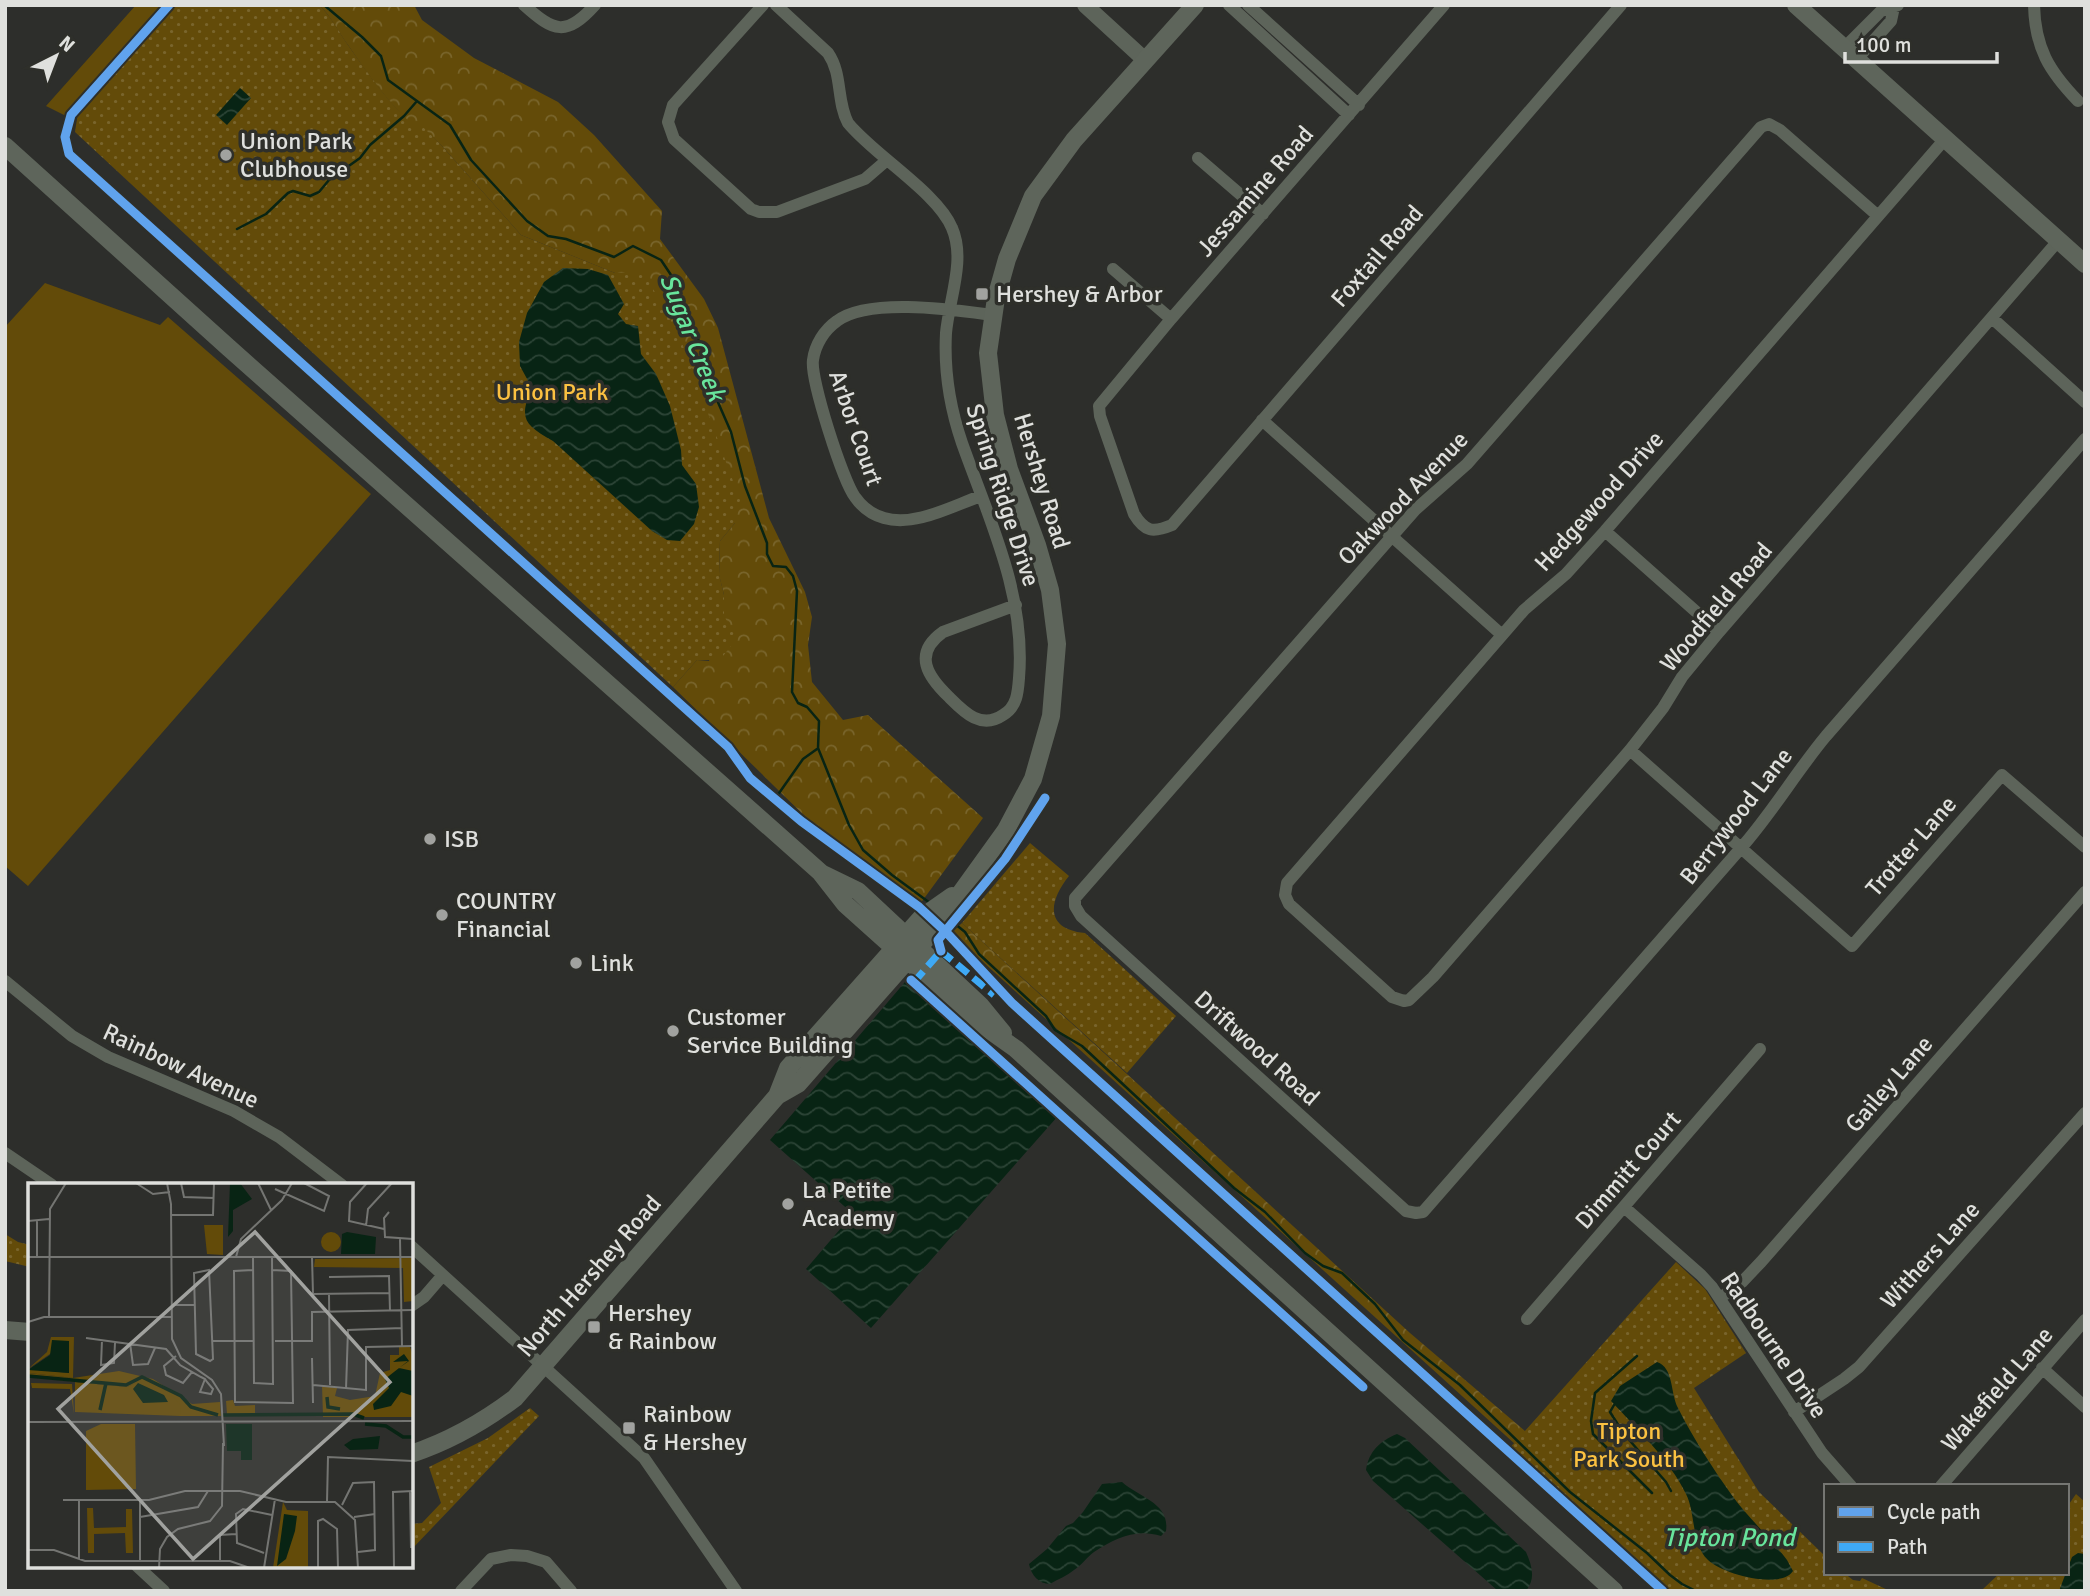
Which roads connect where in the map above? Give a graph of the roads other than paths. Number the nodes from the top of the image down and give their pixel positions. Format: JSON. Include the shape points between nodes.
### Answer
{"nodes":[{"id":1,"x":524,"y":5,"type":"edge"},
{"id":2,"x":595,"y":5,"type":"edge"},
{"id":3,"x":763,"y":5,"type":"edge"},
{"id":4,"x":776,"y":5,"type":"edge"},
{"id":5,"x":1085,"y":5,"type":"edge"},
{"id":6,"x":1195,"y":5,"type":"edge"},
{"id":7,"x":1230,"y":5,"type":"edge"},
{"id":8,"x":1248,"y":5,"type":"edge"},
{"id":9,"x":1444,"y":5,"type":"edge"},
{"id":10,"x":1621,"y":5,"type":"edge"},
{"id":11,"x":1796,"y":5,"type":"edge"},
{"id":12,"x":2034,"y":5,"type":"edge"},
{"id":13,"x":1896,"y":6,"type":"edge"},
{"id":14,"x":1275,"y":38,"type":"junction"},
{"id":15,"x":1851,"y":54,"type":"junction"},
{"id":16,"x":1145,"y":60,"type":"junction"},
{"id":17,"x":2078,"y":102,"type":"dead end"},
{"id":18,"x":1359,"y":105,"type":"junction"},
{"id":19,"x":1349,"y":116,"type":"junction"},
{"id":20,"x":1945,"y":139,"type":"junction"},
{"id":21,"x":5,"y":146,"type":"edge"},
{"id":22,"x":1198,"y":158,"type":"dead end"},
{"id":23,"x":887,"y":160,"type":"junction"},
{"id":24,"x":1263,"y":214,"type":"junction"},
{"id":25,"x":1877,"y":215,"type":"junction"},
{"id":26,"x":2058,"y":241,"type":"junction"},
{"id":27,"x":2085,"y":264,"type":"edge"},
{"id":28,"x":1113,"y":269,"type":"dead end"},
{"id":29,"x":948,"y":309,"type":"junction"},
{"id":30,"x":993,"y":315,"type":"junction"},
{"id":31,"x":1992,"y":318,"type":"junction"},
{"id":32,"x":1171,"y":319,"type":"junction"},
{"id":33,"x":2085,"y":402,"type":"edge"},
{"id":34,"x":1262,"y":420,"type":"junction"},
{"id":35,"x":2085,"y":439,"type":"edge"},
{"id":36,"x":981,"y":496,"type":"junction"},
{"id":37,"x":1161,"y":530,"type":"joint"},
{"id":38,"x":1605,"y":531,"type":"junction"},
{"id":39,"x":1392,"y":536,"type":"junction"},
{"id":40,"x":1016,"y":605,"type":"junction"},
{"id":41,"x":1719,"y":632,"type":"junction"},
{"id":42,"x":1502,"y":635,"type":"junction"},
{"id":43,"x":1630,"y":750,"type":"junction"},
{"id":44,"x":2085,"y":847,"type":"edge"},
{"id":45,"x":1741,"y":848,"type":"junction"},
{"id":46,"x":2085,"y":892,"type":"edge"},
{"id":47,"x":1075,"y":906,"type":"joint"},
{"id":48,"x":907,"y":948,"type":"junction"},
{"id":49,"x":5,"y":981,"type":"edge"},
{"id":50,"x":1407,"y":1000,"type":"joint"},
{"id":51,"x":1760,"y":1049,"type":"dead end"},
{"id":52,"x":2085,"y":1113,"type":"edge"},
{"id":53,"x":5,"y":1153,"type":"edge"},
{"id":54,"x":49,"y":1183,"type":"edge"},
{"id":55,"x":339,"y":1183,"type":"edge"},
{"id":56,"x":1624,"y":1207,"type":"junction"},
{"id":57,"x":1416,"y":1213,"type":"joint"},
{"id":58,"x":413,"y":1248,"type":"edge"},
{"id":59,"x":443,"y":1275,"type":"junction"},
{"id":60,"x":1720,"y":1298,"type":"junction"},
{"id":61,"x":413,"y":1305,"type":"edge"},
{"id":62,"x":1527,"y":1319,"type":"dead end"},
{"id":63,"x":2085,"y":1320,"type":"edge"},
{"id":64,"x":5,"y":1330,"type":"edge"},
{"id":65,"x":28,"y":1332,"type":"edge"},
{"id":66,"x":544,"y":1366,"type":"junction"},
{"id":67,"x":2042,"y":1368,"type":"junction"},
{"id":68,"x":2085,"y":1407,"type":"edge"},
{"id":69,"x":1794,"y":1412,"type":"junction"},
{"id":70,"x":413,"y":1453,"type":"edge"},
{"id":71,"x":1849,"y":1484,"type":"edge"},
{"id":72,"x":1943,"y":1484,"type":"edge"},
{"id":73,"x":139,"y":1568,"type":"edge"},
{"id":74,"x":164,"y":1591,"type":"edge"},
{"id":75,"x":461,"y":1591,"type":"edge"},
{"id":76,"x":570,"y":1591,"type":"edge"},
{"id":77,"x":736,"y":1591,"type":"edge"},
{"id":78,"x":1614,"y":1591,"type":"edge"}],
"edges":[{"from":1,"to":2,"type":"street","via":[[544,23],[562,28],[578,23]]},
{"from":3,"to":23,"type":"street","via":[[673,106],[668,122],[674,139],[751,209],[768,213],[865,179]]},
{"from":4,"to":23,"type":"street","name":"Spring Ridge Drive","via":[[828,53],[838,72],[841,106],[848,123]]},
{"from":5,"to":16,"type":"street"},
{"from":6,"to":16,"type":"main road","name":"Hershey Road"},
{"from":7,"to":14,"type":"street"},
{"from":8,"to":14,"type":"street"},
{"from":9,"to":18,"type":"street","name":"Jessamine Road"},
{"from":10,"to":34,"type":"street","name":"Foxtail Road"},
{"from":11,"to":15,"type":"main road"},
{"from":12,"to":17,"type":"street","via":[[2047,63]]},
{"from":13,"to":15,"type":"street","via":[[1881,11]]},
{"from":14,"to":18,"type":"street"},
{"from":14,"to":19,"type":"street"},
{"from":15,"to":20,"type":"main road"},
{"from":16,"to":30,"type":"main road","name":"Hershey Road","via":[[1074,140],[1033,196],[1007,259]]},
{"from":18,"to":19,"type":"street","name":"Jessamine Road"},
{"from":19,"to":24,"type":"street","name":"Jessamine Road"},
{"from":20,"to":25,"type":"street","name":"Hedgewood Drive"},
{"from":20,"to":26,"type":"main road"},
{"from":21,"to":48,"type":"main road","via":[[820,872],[858,891]]},
{"from":22,"to":24,"type":"street"},
{"from":23,"to":29,"type":"street","name":"Spring Ridge Drive","via":[[940,208],[953,229],[958,255]]},
{"from":24,"to":32,"type":"street","name":"Jessamine Road"},
{"from":25,"to":38,"type":"street","name":"Hedgewood Drive"},
{"from":25,"to":39,"type":"street","name":"Oakwood Avenue","via":[[1780,130],[1768,124],[1761,127],[1467,464]]},
{"from":26,"to":27,"type":"main road"},
{"from":26,"to":31,"type":"street","name":"Woodfield Road"},
{"from":28,"to":32,"type":"street"},
{"from":29,"to":30,"type":"street","name":"Arbor Court"},
{"from":29,"to":36,"type":"street","name":"Spring Ridge Drive","via":[[949,390],[960,439]]},
{"from":29,"to":36,"type":"street","name":"Arbor Court","via":[[849,314],[821,337],[812,372],[849,488],[872,513],[907,520]]},
{"from":30,"to":48,"type":"main road","name":"Hershey Road","via":[[989,353],[995,415],[1050,590],[1057,644],[1051,716],[1033,779],[1006,830],[963,888]]},
{"from":31,"to":33,"type":"street"},
{"from":31,"to":41,"type":"street","name":"Woodfield Road"},
{"from":32,"to":37,"type":"street","name":"Jessamine Road","via":[[1099,406],[1134,514],[1141,525]]},
{"from":34,"to":37,"type":"street","name":"Foxtail Road","via":[[1172,525]]},
{"from":34,"to":39,"type":"street"},
{"from":35,"to":45,"type":"street","name":"Berrywood Lane","via":[[1817,747]]},
{"from":36,"to":40,"type":"street","name":"Spring Ridge Drive"},
{"from":38,"to":41,"type":"street"},
{"from":38,"to":42,"type":"street","name":"Hedgewood Drive"},
{"from":39,"to":42,"type":"street"},
{"from":39,"to":47,"type":"street","name":"Oakwood Avenue","via":[[1075,898]]},
{"from":40,"to":40,"type":"street","name":"Spring Ridge Drive","via":[[943,632],[930,645],[926,663],[933,681],[975,719],[1002,716],[1015,703],[1020,643]]},
{"from":41,"to":43,"type":"street","name":"Woodfield Road"},
{"from":42,"to":50,"type":"street","name":"Hedgewood Drive","via":[[1300,866],[1284,891],[1289,904],[1392,996]]},
{"from":43,"to":45,"type":"street"},
{"from":43,"to":50,"type":"street","name":"Woodfield Road"},
{"from":44,"to":45,"type":"street","name":"Trotter Lane","via":[[2002,775],[1852,946]]},
{"from":45,"to":57,"type":"street","name":"Berrywood Lane","via":[[1435,1200]]},
{"from":46,"to":60,"type":"street","name":"Gailey Lane","via":[[1761,1262]]},
{"from":47,"to":57,"type":"street","name":"Driftwood Road","via":[[1406,1211]]},
{"from":48,"to":66,"type":"main road","name":"North Hershey Road","via":[[798,1084],[777,1096]]},
{"from":48,"to":78,"type":"main road","via":[[971,1017],[1016,1049]]},
{"from":49,"to":55,"type":"street","name":"Rainbow Avenue","via":[[72,1036],[108,1058],[234,1111],[279,1137]]},
{"from":51,"to":56,"type":"street","name":"Dimmitt Court"},
{"from":52,"to":69,"type":"street","name":"Withers Lane","via":[[1859,1367]]},
{"from":53,"to":54,"type":"street"},
{"from":56,"to":60,"type":"street","name":"Radbourne Drive","via":[[1701,1275]]},
{"from":56,"to":62,"type":"street","name":"Dimmitt Court"},
{"from":58,"to":59,"type":"street"},
{"from":59,"to":61,"type":"street"},
{"from":59,"to":66,"type":"street"},
{"from":60,"to":69,"type":"street","name":"Radbourne Drive"},
{"from":63,"to":67,"type":"street","name":"Wakefield Lane"},
{"from":64,"to":65,"type":"main road"},
{"from":66,"to":70,"type":"main road","name":"North Hershey Road","via":[[515,1398],[482,1422],[451,1440]]},
{"from":66,"to":77,"type":"street","via":[[644,1458]]},
{"from":67,"to":68,"type":"street"},
{"from":67,"to":72,"type":"street","name":"Wakefield Lane"},
{"from":69,"to":71,"type":"street","name":"Radbourne Drive"},
{"from":73,"to":74,"type":"street"},
{"from":75,"to":76,"type":"street","via":[[491,1559],[511,1555],[546,1562]]}]}
